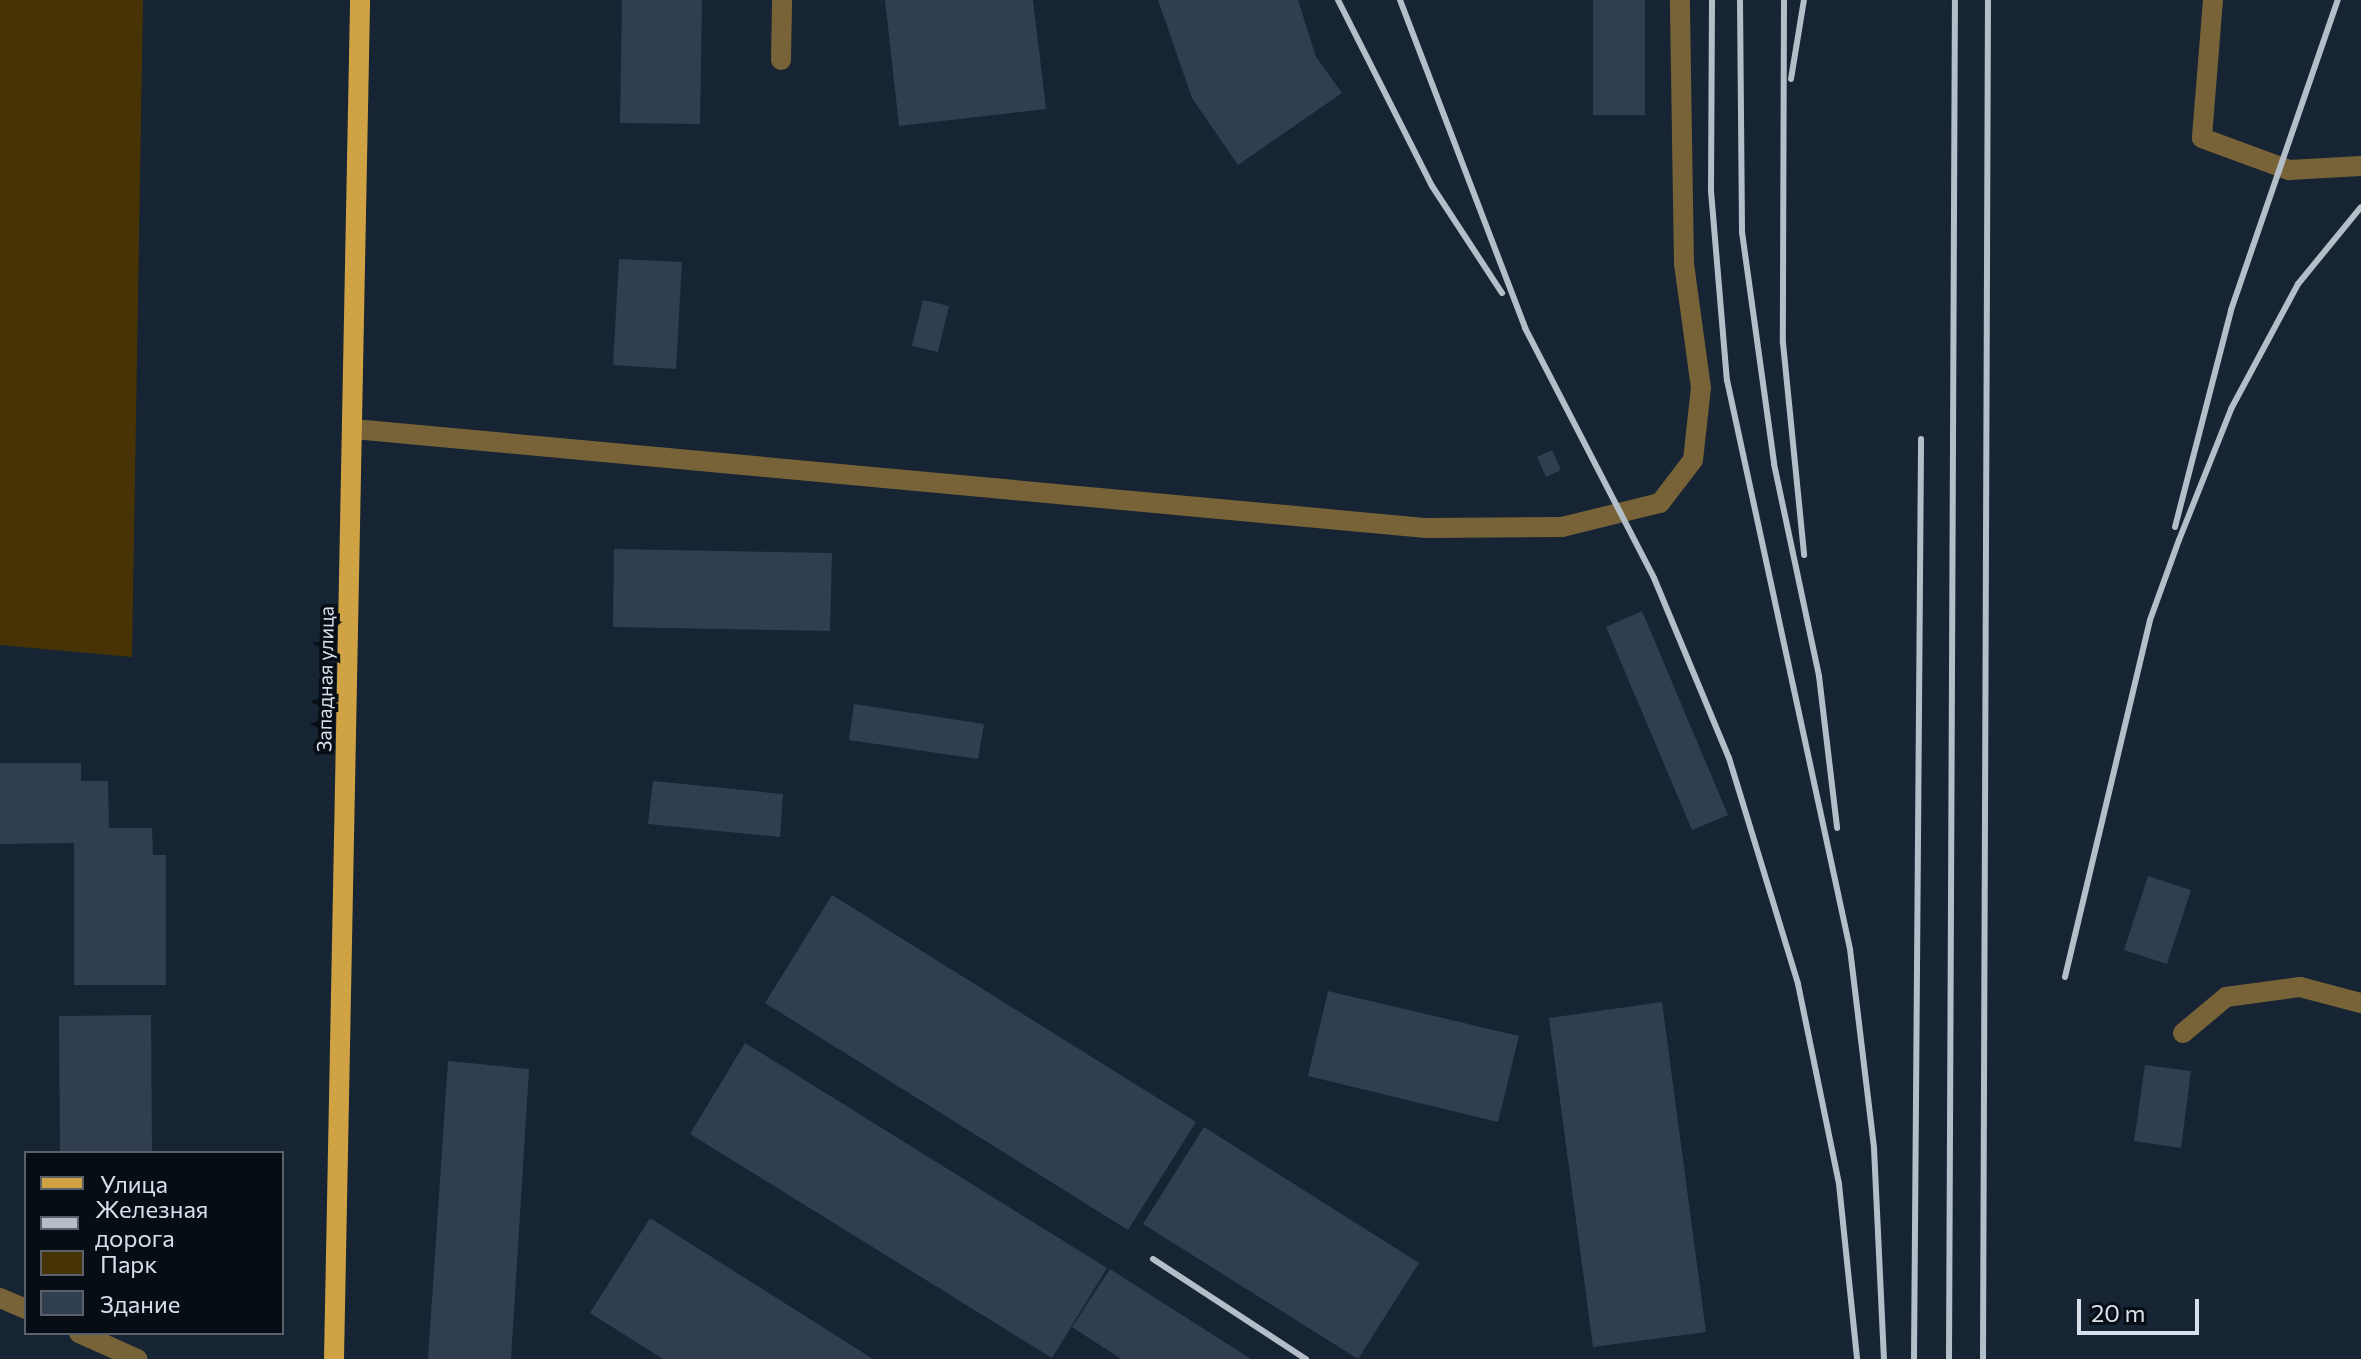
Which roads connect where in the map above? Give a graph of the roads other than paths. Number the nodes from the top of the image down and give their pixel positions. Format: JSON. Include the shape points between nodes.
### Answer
{"nodes":[{"id":1,"x":360,"y":0,"type":"edge"},
{"id":2,"x":782,"y":0,"type":"edge"},
{"id":3,"x":1680,"y":0,"type":"edge"},
{"id":4,"x":2213,"y":0,"type":"edge"},
{"id":5,"x":781,"y":60,"type":"dead end"},
{"id":6,"x":2361,"y":166,"type":"edge"},
{"id":7,"x":354,"y":429,"type":"junction"},
{"id":8,"x":2361,"y":1003,"type":"edge"},
{"id":9,"x":2183,"y":1033,"type":"dead end"},
{"id":10,"x":0,"y":1298,"type":"edge"},
{"id":11,"x":24,"y":1308,"type":"edge"},
{"id":12,"x":83,"y":1335,"type":"edge"},
{"id":13,"x":137,"y":1359,"type":"edge"},
{"id":14,"x":334,"y":1359,"type":"edge"}],
"edges":[{"from":1,"to":7,"type":"main road","name":"Западная улица"},
{"from":2,"to":5,"type":"lane"},
{"from":3,"to":7,"type":"lane","via":[[1684,264],[1701,388],[1693,460],[1660,503],[1562,527],[1426,528]]},
{"from":4,"to":6,"type":"lane","via":[[2202,138],[2289,170]]},
{"from":7,"to":14,"type":"main road","name":"Западная улица"},
{"from":8,"to":9,"type":"lane","via":[[2300,987],[2226,997]]},
{"from":10,"to":11,"type":"lane"},
{"from":12,"to":13,"type":"lane"}]}
